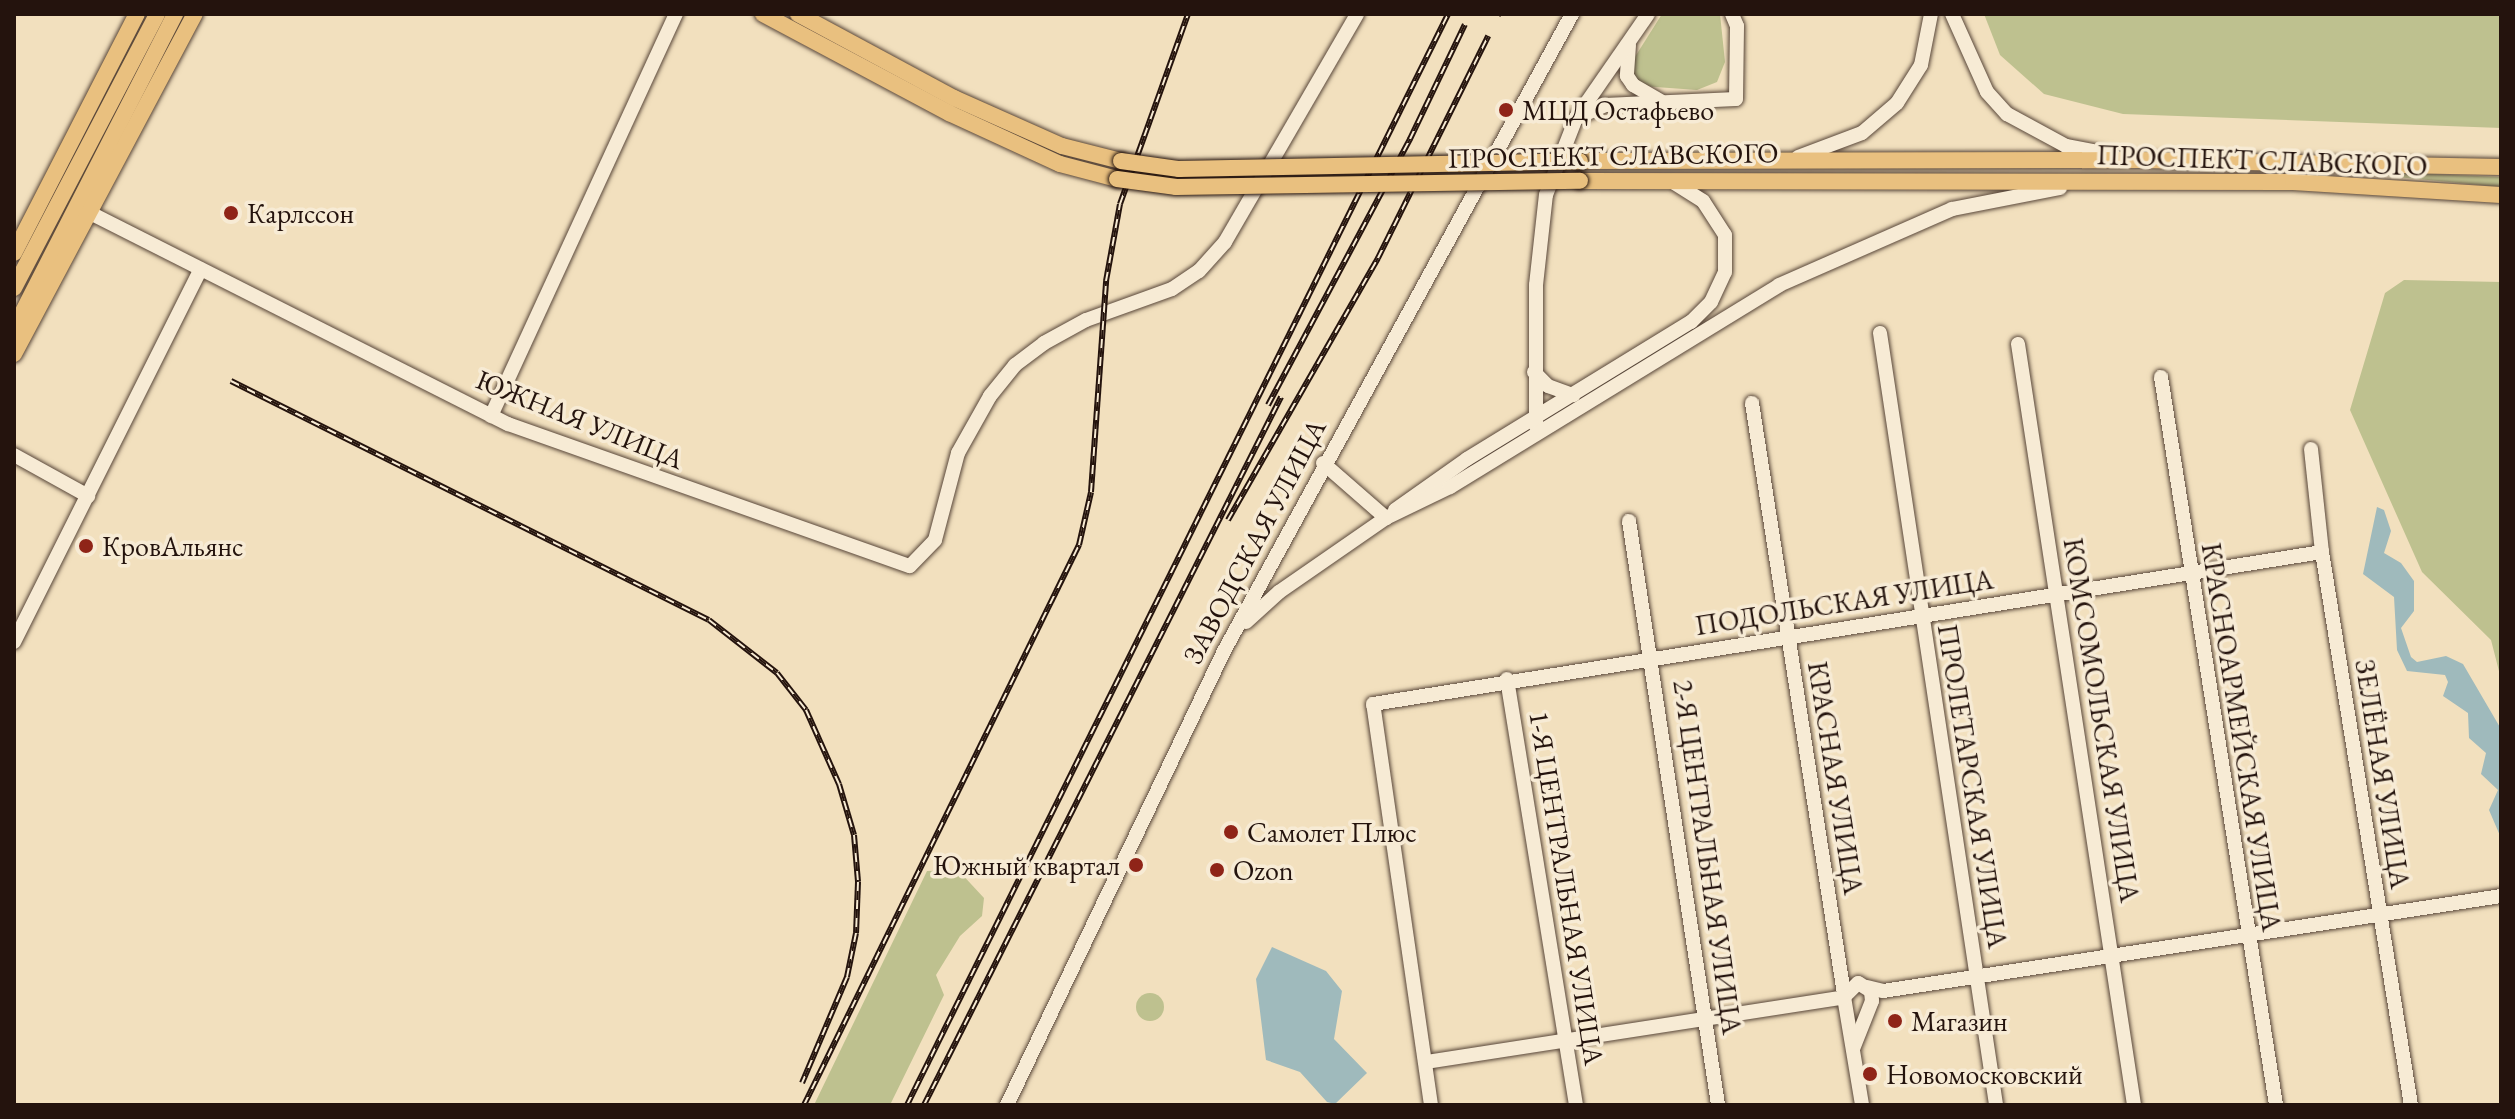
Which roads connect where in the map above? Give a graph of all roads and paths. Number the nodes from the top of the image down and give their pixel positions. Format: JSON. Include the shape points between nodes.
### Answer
{"nodes":[{"id":1,"x":137,"y":14,"type":"edge"},
{"id":2,"x":157,"y":14,"type":"edge"},
{"id":3,"x":175,"y":14,"type":"edge"},
{"id":4,"x":195,"y":14,"type":"edge"},
{"id":5,"x":676,"y":14,"type":"edge"},
{"id":6,"x":763,"y":14,"type":"edge"},
{"id":7,"x":798,"y":14,"type":"edge"},
{"id":8,"x":1357,"y":14,"type":"edge"},
{"id":9,"x":1572,"y":14,"type":"edge"},
{"id":10,"x":1648,"y":14,"type":"edge"},
{"id":11,"x":1732,"y":14,"type":"edge"},
{"id":12,"x":1931,"y":14,"type":"edge"},
{"id":13,"x":1952,"y":14,"type":"edge"},
{"id":14,"x":1631,"y":37,"type":"junction"},
{"id":15,"x":132,"y":81,"type":"junction"},
{"id":16,"x":1665,"y":103,"type":"junction"},
{"id":17,"x":1576,"y":118,"type":"junction"},
{"id":18,"x":2141,"y":160,"type":"junction"},
{"id":19,"x":1783,"y":161,"type":"junction"},
{"id":20,"x":2501,"y":167,"type":"edge"},
{"id":21,"x":1662,"y":178,"type":"junction"},
{"id":22,"x":2139,"y":181,"type":"junction"},
{"id":23,"x":2501,"y":195,"type":"edge"},
{"id":24,"x":92,"y":214,"type":"junction"},
{"id":25,"x":14,"y":253,"type":"edge"},
{"id":26,"x":201,"y":269,"type":"junction"},
{"id":27,"x":14,"y":288,"type":"edge"},
{"id":28,"x":14,"y":329,"type":"edge"},
{"id":29,"x":1880,"y":333,"type":"dead end"},
{"id":30,"x":2018,"y":344,"type":"dead end"},
{"id":31,"x":14,"y":354,"type":"edge"},
{"id":32,"x":1534,"y":372,"type":"junction"},
{"id":33,"x":2161,"y":377,"type":"dead end"},
{"id":34,"x":1573,"y":395,"type":"junction"},
{"id":35,"x":1752,"y":403,"type":"dead end"},
{"id":36,"x":491,"y":416,"type":"junction"},
{"id":37,"x":1535,"y":418,"type":"junction"},
{"id":38,"x":1536,"y":434,"type":"junction"},
{"id":39,"x":2311,"y":449,"type":"dead end"},
{"id":40,"x":14,"y":455,"type":"edge"},
{"id":41,"x":1323,"y":463,"type":"junction"},
{"id":42,"x":88,"y":496,"type":"junction"},
{"id":43,"x":1386,"y":518,"type":"junction"},
{"id":44,"x":1629,"y":521,"type":"dead end"},
{"id":45,"x":2322,"y":552,"type":"junction"},
{"id":46,"x":2188,"y":571,"type":"junction"},
{"id":47,"x":2057,"y":594,"type":"junction"},
{"id":48,"x":1921,"y":617,"type":"junction"},
{"id":49,"x":1786,"y":638,"type":"junction"},
{"id":50,"x":14,"y":642,"type":"edge"},
{"id":51,"x":1224,"y":651,"type":"junction"},
{"id":52,"x":1654,"y":659,"type":"junction"},
{"id":53,"x":1507,"y":679,"type":"junction"},
{"id":54,"x":2501,"y":896,"type":"edge"},
{"id":55,"x":2379,"y":914,"type":"junction"},
{"id":56,"x":2247,"y":932,"type":"junction"},
{"id":57,"x":2111,"y":954,"type":"junction"},
{"id":58,"x":1976,"y":974,"type":"junction"},
{"id":59,"x":1859,"y":996,"type":"junction"},
{"id":60,"x":1705,"y":1018,"type":"junction"},
{"id":61,"x":1565,"y":1039,"type":"junction"},
{"id":62,"x":1853,"y":1049,"type":"junction"},
{"id":63,"x":1426,"y":1062,"type":"junction"},
{"id":64,"x":1007,"y":1105,"type":"edge"},
{"id":65,"x":1431,"y":1105,"type":"edge"},
{"id":66,"x":1576,"y":1105,"type":"edge"},
{"id":67,"x":1718,"y":1105,"type":"edge"},
{"id":68,"x":1862,"y":1105,"type":"edge"},
{"id":69,"x":1996,"y":1105,"type":"edge"},
{"id":70,"x":2134,"y":1105,"type":"edge"},
{"id":71,"x":2276,"y":1105,"type":"edge"},
{"id":72,"x":2411,"y":1105,"type":"edge"}],
"edges":[{"from":1,"to":25,"type":"main road"},
{"from":2,"to":15,"type":"main road"},
{"from":3,"to":15,"type":"main road"},
{"from":4,"to":24,"type":"main road"},
{"from":5,"to":36,"type":"street"},
{"from":6,"to":21,"type":"main road","name":"ПРОСПЕКТ СЛАВСКОГО","bridge":true,"via":[[949,113],[1060,164],[1117,179],[1176,187]]},
{"from":7,"to":19,"type":"main road","name":"ПРОСПЕКТ СЛАВСКОГО","bridge":true,"via":[[954,98],[1062,146],[1121,161],[1179,169]]},
{"from":8,"to":36,"type":"street","name":"ЮЖНАЯ УЛИЦА","via":[[1225,242],[1199,271],[1172,289],[1086,320],[1015,365],[990,396],[958,453],[935,540],[910,566],[579,453]]},
{"from":9,"to":41,"type":"street","name":"ЗАВОДСКАЯ УЛИЦА"},
{"from":10,"to":14,"type":"street"},
{"from":11,"to":16,"type":"street","via":[[1737,26],[1736,99]]},
{"from":12,"to":19,"type":"street","via":[[1921,65],[1881,119],[1834,147]]},
{"from":13,"to":18,"type":"street","via":[[1987,92],[2007,114],[2066,146]]},
{"from":14,"to":16,"type":"street","via":[[1627,76]]},
{"from":14,"to":17,"type":"street"},
{"from":15,"to":27,"type":"main road"},
{"from":15,"to":28,"type":"main road"},
{"from":16,"to":17,"type":"street","via":[[1605,105]]},
{"from":17,"to":32,"type":"street","via":[[1558,154],[1541,216]]},
{"from":18,"to":19,"type":"main road","name":"ПРОСПЕКТ СЛАВСКОГО"},
{"from":18,"to":20,"type":"main road","name":"ПРОСПЕКТ СЛАВСКОГО"},
{"from":21,"to":22,"type":"main road","name":"ПРОСПЕКТ СЛАВСКОГО"},
{"from":21,"to":34,"type":"street","via":[[1688,189],[1721,224],[1728,246],[1722,284],[1691,322]]},
{"from":22,"to":23,"type":"main road","name":"ПРОСПЕКТ СЛАВСКОГО","via":[[2293,182]]},
{"from":22,"to":38,"type":"street","via":[[2021,191],[1952,209],[1876,239],[1779,285]]},
{"from":24,"to":26,"type":"street","name":"ЮЖНАЯ УЛИЦА"},
{"from":24,"to":31,"type":"main road"},
{"from":26,"to":36,"type":"street","name":"ЮЖНАЯ УЛИЦА"},
{"from":26,"to":42,"type":"street"},
{"from":29,"to":48,"type":"street","name":"ПРОЛЕТАРСКАЯ УЛИЦА"},
{"from":30,"to":47,"type":"street","name":"КОМСОМОЛЬСКАЯ УЛИЦА"},
{"from":32,"to":34,"type":"street","via":[[1548,386]]},
{"from":32,"to":37,"type":"street"},
{"from":33,"to":46,"type":"street","name":"КРАСНОАРМЕЙСКАЯ УЛИЦА"},
{"from":34,"to":37,"type":"street"},
{"from":35,"to":49,"type":"street","name":"КРАСНАЯ УЛИЦА"},
{"from":37,"to":38,"type":"street"},
{"from":37,"to":43,"type":"street","via":[[1411,495]]},
{"from":38,"to":43,"type":"street","via":[[1450,487]]},
{"from":39,"to":45,"type":"street","name":"ЗЕЛЁНАЯ УЛИЦА"},
{"from":40,"to":42,"type":"street"},
{"from":41,"to":43,"type":"street"},
{"from":41,"to":51,"type":"street","name":"ЗАВОДСКАЯ УЛИЦА"},
{"from":42,"to":50,"type":"street"},
{"from":43,"to":51,"type":"street","via":[[1266,602]]},
{"from":44,"to":52,"type":"street","name":"2-Я ЦЕНТРАЛЬНАЯ УЛИЦА"},
{"from":45,"to":46,"type":"street","name":"ПОДОЛЬСКАЯ УЛИЦА"},
{"from":45,"to":55,"type":"street","name":"ЗЕЛЁНАЯ УЛИЦА"},
{"from":46,"to":47,"type":"street","name":"ПОДОЛЬСКАЯ УЛИЦА"},
{"from":46,"to":56,"type":"street","name":"КРАСНОАРМЕЙСКАЯ УЛИЦА"},
{"from":47,"to":48,"type":"street","name":"ПОДОЛЬСКАЯ УЛИЦА"},
{"from":47,"to":57,"type":"street","name":"КОМСОМОЛЬСКАЯ УЛИЦА"},
{"from":48,"to":49,"type":"street","name":"ПОДОЛЬСКАЯ УЛИЦА"},
{"from":48,"to":58,"type":"street","name":"ПРОЛЕТАРСКАЯ УЛИЦА"},
{"from":49,"to":52,"type":"street","name":"ПОДОЛЬСКАЯ УЛИЦА"},
{"from":49,"to":59,"type":"street","name":"КРАСНАЯ УЛИЦА","via":[[1841,971]]},
{"from":51,"to":64,"type":"street","name":"ЗАВОДСКАЯ УЛИЦА"},
{"from":52,"to":53,"type":"street","name":"ПОДОЛЬСКАЯ УЛИЦА"},
{"from":52,"to":60,"type":"street","name":"2-Я ЦЕНТРАЛЬНАЯ УЛИЦА"},
{"from":53,"to":61,"type":"street","name":"1-Я ЦЕНТРАЛЬНАЯ УЛИЦА"},
{"from":53,"to":63,"type":"street","name":"ПОДОЛЬСКАЯ УЛИЦА","via":[[1373,704]]},
{"from":54,"to":55,"type":"street"},
{"from":55,"to":56,"type":"street"},
{"from":55,"to":72,"type":"street","name":"ЗЕЛЁНАЯ УЛИЦА"},
{"from":56,"to":57,"type":"street"},
{"from":56,"to":71,"type":"street","name":"КРАСНОАРМЕЙСКАЯ УЛИЦА"},
{"from":57,"to":58,"type":"street"},
{"from":57,"to":70,"type":"street","name":"КОМСОМОЛЬСКАЯ УЛИЦА"},
{"from":58,"to":59,"type":"street"},
{"from":58,"to":69,"type":"street","name":"ПРОЛЕТАРСКАЯ УЛИЦА"},
{"from":59,"to":60,"type":"street"},
{"from":59,"to":62,"type":"street","name":"КРАСНАЯ УЛИЦА"},
{"from":59,"to":62,"type":"street","name":"КРАСНАЯ УЛИЦА"},
{"from":60,"to":61,"type":"street"},
{"from":60,"to":67,"type":"street","name":"2-Я ЦЕНТРАЛЬНАЯ УЛИЦА"},
{"from":61,"to":63,"type":"street"},
{"from":61,"to":66,"type":"street","name":"1-Я ЦЕНТРАЛЬНАЯ УЛИЦА"},
{"from":62,"to":68,"type":"street","name":"КРАСНАЯ УЛИЦА"},
{"from":63,"to":65,"type":"street"}]}
